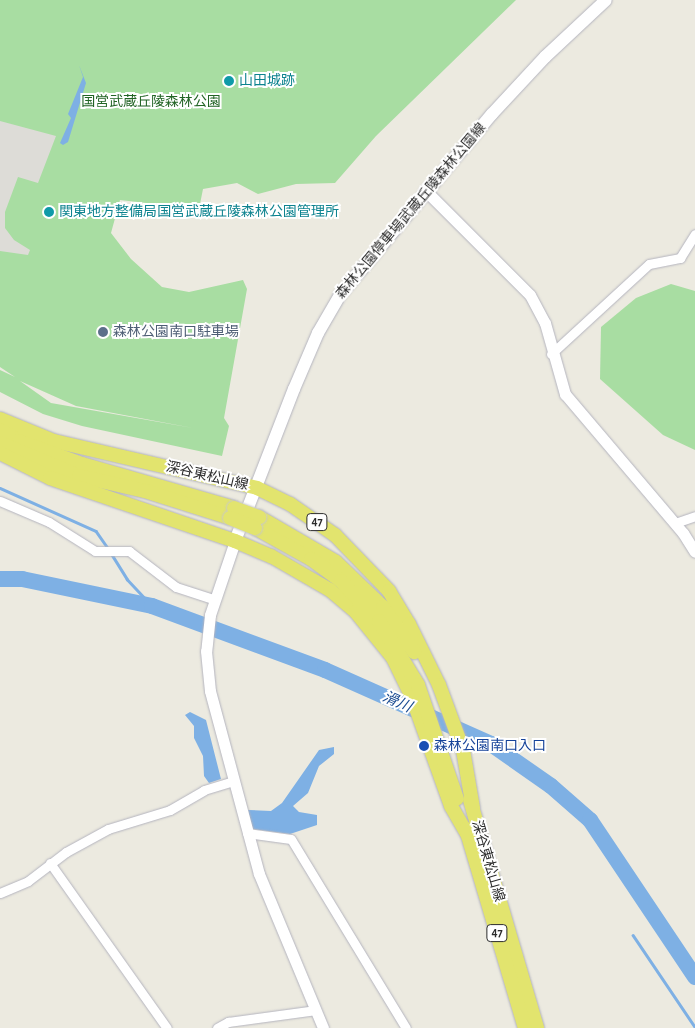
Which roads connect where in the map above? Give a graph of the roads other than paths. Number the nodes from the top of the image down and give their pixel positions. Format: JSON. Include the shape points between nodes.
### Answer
{"nodes":[{"id":1,"x":606,"y":0,"type":"edge"},
{"id":2,"x":425,"y":190,"type":"junction"},
{"id":3,"x":695,"y":234,"type":"edge"},
{"id":4,"x":551,"y":354,"type":"junction"},
{"id":5,"x":0,"y":419,"type":"edge"},
{"id":6,"x":0,"y":430,"type":"edge"},
{"id":7,"x":0,"y":443,"type":"edge"},
{"id":8,"x":0,"y":453,"type":"edge"},
{"id":9,"x":257,"y":488,"type":"junction"},
{"id":10,"x":0,"y":501,"type":"edge"},
{"id":11,"x":232,"y":513,"type":"junction"},
{"id":12,"x":695,"y":516,"type":"edge"},
{"id":13,"x":257,"y":522,"type":"junction"},
{"id":14,"x":675,"y":523,"type":"junction"},
{"id":15,"x":235,"y":541,"type":"junction"},
{"id":16,"x":695,"y":552,"type":"edge"},
{"id":17,"x":213,"y":604,"type":"junction"},
{"id":18,"x":233,"y":781,"type":"junction"},
{"id":19,"x":473,"y":808,"type":"junction"},
{"id":20,"x":247,"y":833,"type":"junction"},
{"id":21,"x":469,"y":837,"type":"junction"},
{"id":22,"x":50,"y":863,"type":"junction"},
{"id":23,"x":0,"y":892,"type":"edge"},
{"id":24,"x":316,"y":1010,"type":"junction"},
{"id":25,"x":167,"y":1028,"type":"edge"},
{"id":26,"x":216,"y":1028,"type":"edge"},
{"id":27,"x":323,"y":1028,"type":"edge"},
{"id":28,"x":406,"y":1028,"type":"edge"},
{"id":29,"x":525,"y":1028,"type":"edge"},
{"id":30,"x":538,"y":1028,"type":"edge"}],
"edges":[{"from":1,"to":2,"type":"main road","name":"森林公園停車場武蔵丘陵森林公園線","via":[[545,57]]},
{"from":2,"to":4,"type":"street","via":[[530,296],[545,323]]},
{"from":2,"to":9,"type":"main road","name":"森林公園停車場武蔵丘陵森林公園線","via":[[340,295],[298,380]]},
{"from":3,"to":4,"type":"street","via":[[680,258],[649,264]]},
{"from":4,"to":14,"type":"street","via":[[564,394]]},
{"from":5,"to":9,"type":"main road","name":"深谷東松山線","number":"47","via":[[54,441]]},
{"from":6,"to":11,"type":"main road","name":"深谷東松山線","number":"47","via":[[19,441],[82,464]]},
{"from":7,"to":11,"type":"main road","name":"深谷東松山線","number":"47","via":[[79,476]]},
{"from":8,"to":15,"type":"main road","name":"深谷東松山線","number":"47","via":[[50,478]]},
{"from":9,"to":15,"type":"main road","name":"森林公園停車場武蔵丘陵森林公園線"},
{"from":9,"to":19,"type":"main road","name":"深谷東松山線","number":"47","via":[[290,504],[335,535],[389,591],[439,686],[464,750]]},
{"from":10,"to":17,"type":"street","via":[[49,522],[95,551],[129,551],[176,586]]},
{"from":11,"to":13,"type":"main road","name":"深谷東松山線","number":"47","bridge":true},
{"from":12,"to":14,"type":"street"},
{"from":13,"to":19,"type":"main road","name":"深谷東松山線","number":"47","via":[[336,562],[383,607],[425,672]]},
{"from":13,"to":21,"type":"main road","name":"深谷東松山線","number":"47","via":[[340,581],[364,604],[406,661],[424,699]]},
{"from":14,"to":16,"type":"street"},
{"from":15,"to":17,"type":"street"},
{"from":15,"to":21,"type":"main road","name":"深谷東松山線","number":"47","via":[[286,564],[330,590],[356,612],[400,671],[452,806]]},
{"from":17,"to":18,"type":"street","via":[[206,651],[215,719]]},
{"from":18,"to":20,"type":"street"},
{"from":18,"to":22,"type":"street","via":[[204,790],[170,810],[108,829]]},
{"from":19,"to":30,"type":"main road","name":"深谷東松山線","number":"47"},
{"from":20,"to":24,"type":"street","via":[[274,913]]},
{"from":20,"to":28,"type":"street","via":[[291,839]]},
{"from":21,"to":29,"type":"main road","name":"深谷東松山線","number":"47"},
{"from":22,"to":23,"type":"street","via":[[28,881]]},
{"from":22,"to":25,"type":"street"},
{"from":24,"to":26,"type":"street","via":[[228,1022]]},
{"from":24,"to":27,"type":"street"}]}
